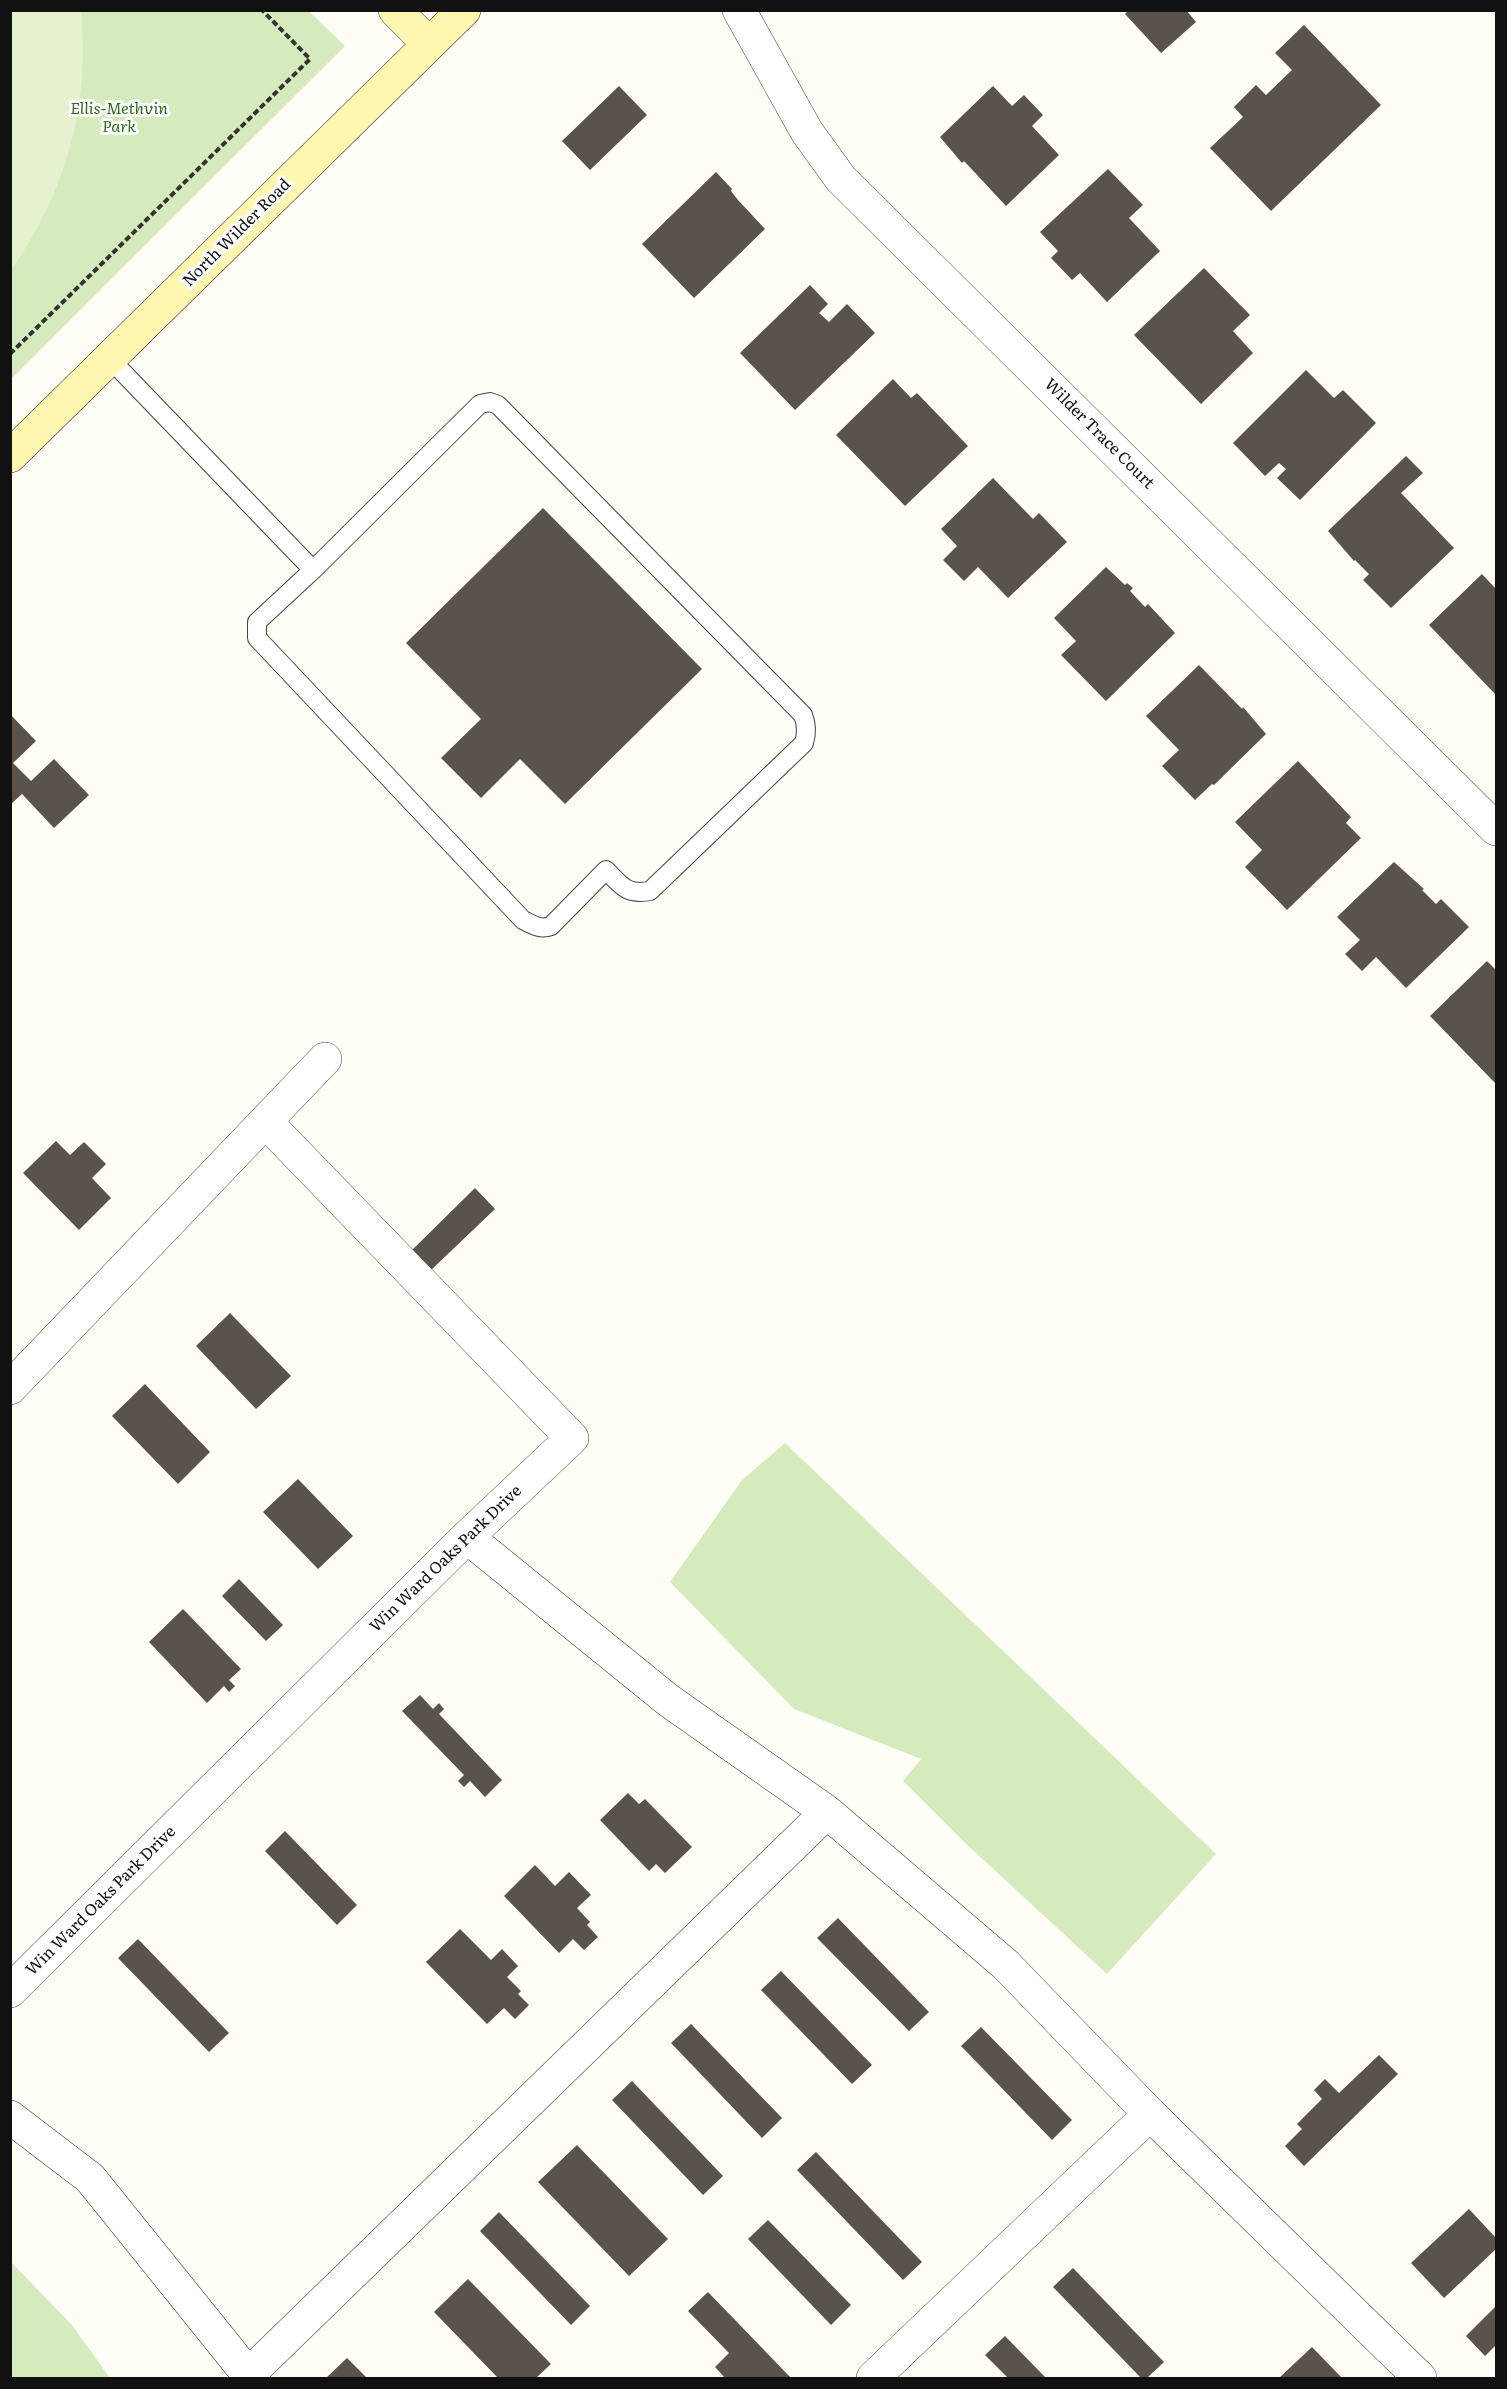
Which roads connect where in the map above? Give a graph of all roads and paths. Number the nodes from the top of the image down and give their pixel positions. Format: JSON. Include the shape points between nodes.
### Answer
{"nodes":[{"id":1,"x":262,"y":10,"type":"edge"},
{"id":2,"x":395,"y":10,"type":"edge"},
{"id":3,"x":464,"y":10,"type":"edge"},
{"id":4,"x":739,"y":10,"type":"edge"},
{"id":5,"x":429,"y":44,"type":"junction"},
{"id":6,"x":10,"y":354,"type":"edge"},
{"id":7,"x":110,"y":359,"type":"junction"},
{"id":8,"x":10,"y":456,"type":"edge"},
{"id":9,"x":313,"y":570,"type":"junction"},
{"id":10,"x":1497,"y":829,"type":"edge"},
{"id":11,"x":325,"y":1059,"type":"dead end"},
{"id":12,"x":266,"y":1122,"type":"junction"},
{"id":13,"x":10,"y":1388,"type":"edge"},
{"id":14,"x":467,"y":1537,"type":"junction"},
{"id":15,"x":827,"y":1812,"type":"junction"},
{"id":16,"x":10,"y":1991,"type":"edge"},
{"id":17,"x":1150,"y":2114,"type":"junction"},
{"id":18,"x":10,"y":2117,"type":"edge"},
{"id":19,"x":249,"y":2377,"type":"edge"},
{"id":20,"x":873,"y":2379,"type":"edge"},
{"id":21,"x":1420,"y":2379,"type":"edge"}],
"edges":[{"from":1,"to":6,"type":"path","via":[[310,59]]},
{"from":2,"to":5,"type":"street"},
{"from":3,"to":5,"type":"street","name":"North Wilder Road"},
{"from":4,"to":10,"type":"street","name":"Wilder Trace Court","via":[[807,132],[841,179]]},
{"from":5,"to":7,"type":"street","name":"North Wilder Road"},
{"from":7,"to":8,"type":"street","name":"North Wilder Road"},
{"from":7,"to":9,"type":"lane"},
{"from":9,"to":9,"type":"lane","via":[[480,404],[490,402],[498,405],[803,715],[807,729],[804,743],[650,891],[627,891],[606,870],[551,926],[534,926],[515,911],[257,638],[257,622]]},
{"from":11,"to":12,"type":"street"},
{"from":12,"to":13,"type":"street"},
{"from":12,"to":14,"type":"street","name":"Win Ward Oaks Park Drive","via":[[572,1438]]},
{"from":14,"to":15,"type":"street","via":[[668,1700]]},
{"from":14,"to":16,"type":"street","name":"Win Ward Oaks Park Drive"},
{"from":15,"to":17,"type":"street","via":[[1006,1965]]},
{"from":15,"to":19,"type":"street"},
{"from":17,"to":20,"type":"street"},
{"from":17,"to":21,"type":"street"},
{"from":18,"to":19,"type":"street","via":[[90,2178]]}]}
